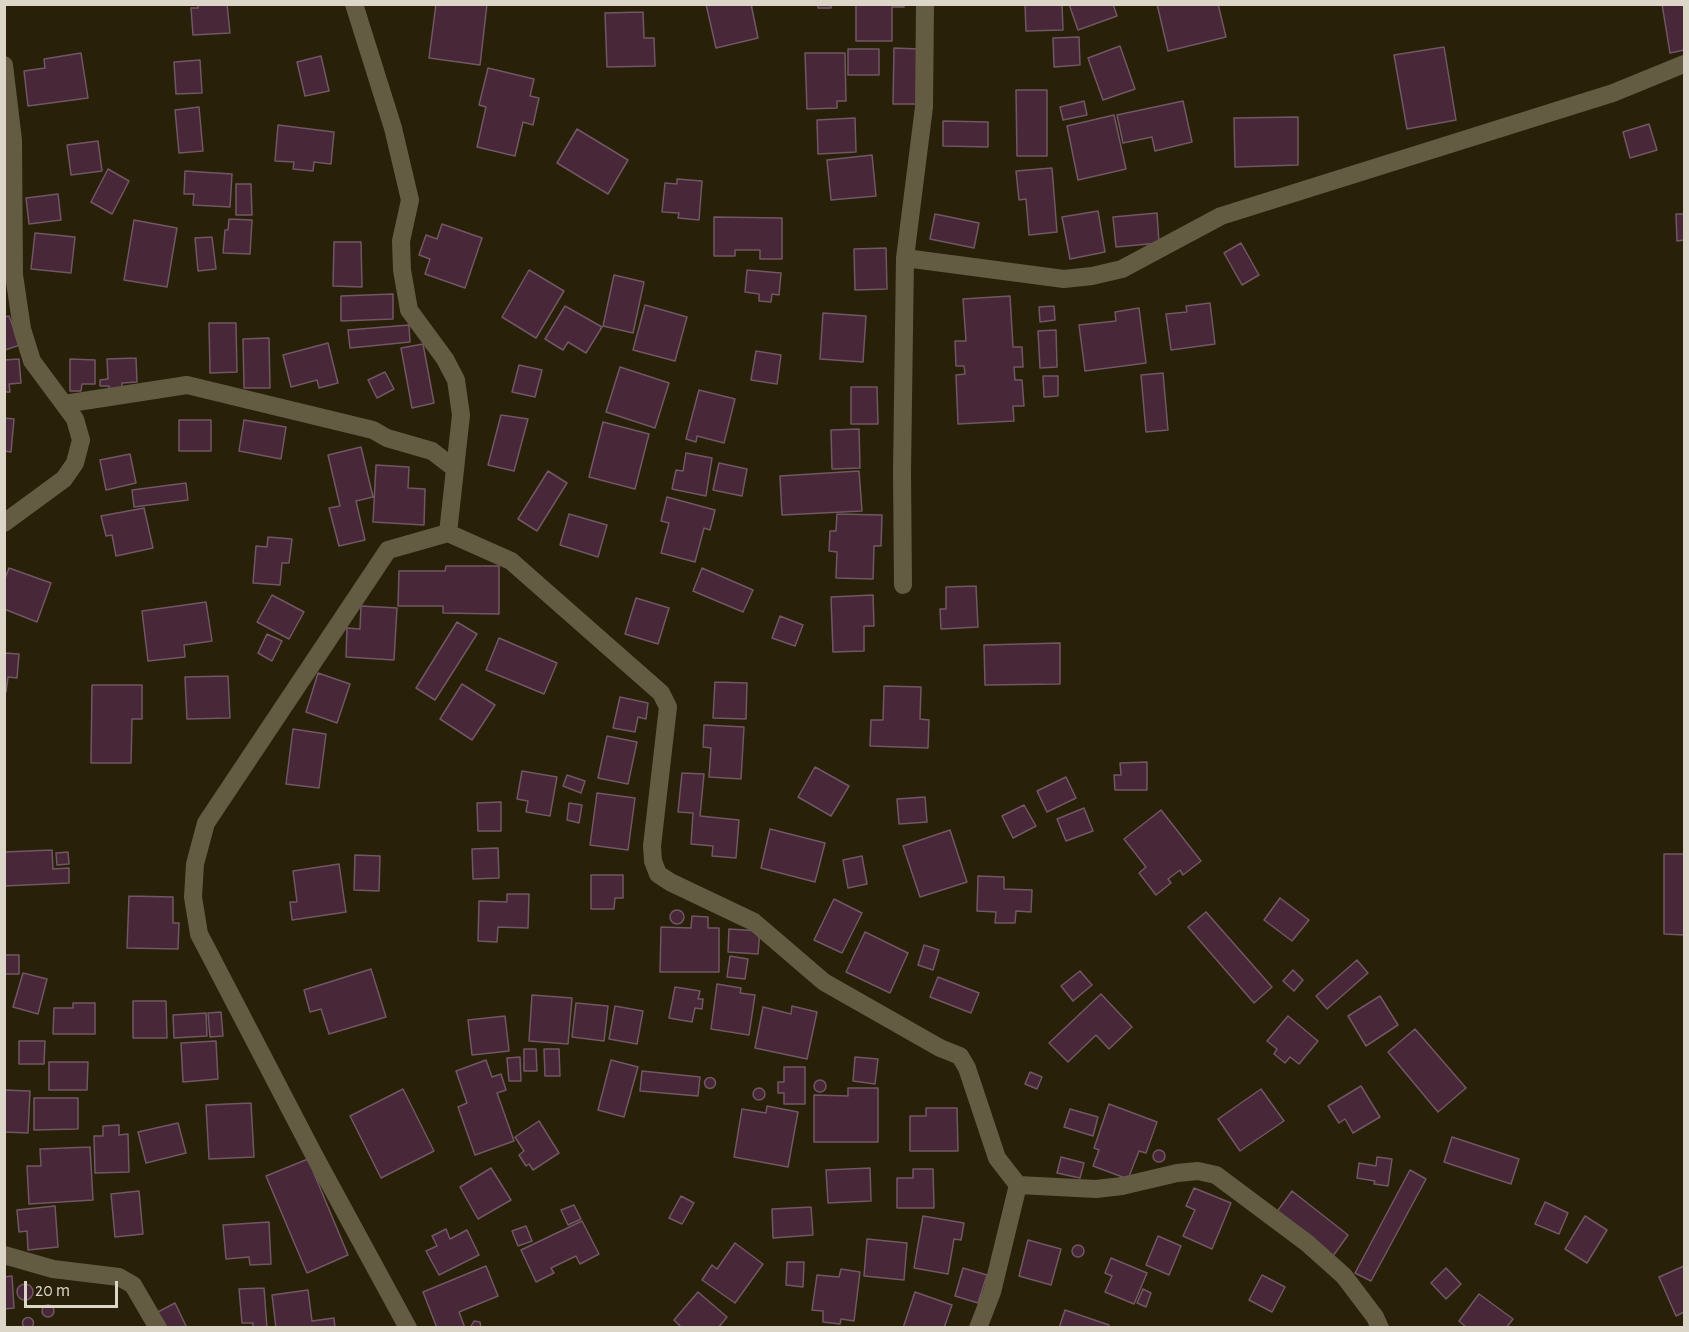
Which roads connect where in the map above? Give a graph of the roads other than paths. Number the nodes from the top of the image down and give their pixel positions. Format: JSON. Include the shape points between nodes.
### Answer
{"nodes":[{"id":1,"x":354,"y":4,"type":"edge"},
{"id":2,"x":926,"y":4,"type":"edge"},
{"id":3,"x":1684,"y":64,"type":"edge"},
{"id":4,"x":4,"y":65,"type":"edge"},
{"id":5,"x":905,"y":258,"type":"junction"},
{"id":6,"x":64,"y":404,"type":"junction"},
{"id":7,"x":454,"y":468,"type":"junction"},
{"id":8,"x":4,"y":523,"type":"edge"},
{"id":9,"x":448,"y":533,"type":"junction"},
{"id":10,"x":903,"y":585,"type":"dead end"},
{"id":11,"x":1018,"y":1185,"type":"junction"},
{"id":12,"x":4,"y":1255,"type":"edge"},
{"id":13,"x":158,"y":1328,"type":"edge"},
{"id":14,"x":408,"y":1328,"type":"edge"},
{"id":15,"x":978,"y":1328,"type":"edge"},
{"id":16,"x":1380,"y":1328,"type":"edge"}],
"edges":[{"from":1,"to":7,"type":"street","via":[[393,128],[410,200],[401,241],[409,310],[456,381],[461,415]]},
{"from":2,"to":5,"type":"street","via":[[924,107]]},
{"from":3,"to":5,"type":"street","via":[[1613,93],[1221,216],[1122,269],[1064,279]]},
{"from":4,"to":6,"type":"street","via":[[13,140],[14,275],[22,329],[32,361]]},
{"from":5,"to":10,"type":"street"},
{"from":6,"to":7,"type":"street","via":[[187,385],[373,430],[432,451]]},
{"from":6,"to":8,"type":"street","via":[[75,419],[81,440],[75,463],[64,479]]},
{"from":7,"to":9,"type":"street"},
{"from":9,"to":11,"type":"street","via":[[511,561],[661,693],[668,707],[652,846],[658,874],[754,922],[824,982],[960,1056],[997,1158]]},
{"from":9,"to":14,"type":"street","via":[[388,550],[207,824],[195,864],[193,897],[199,934]]},
{"from":11,"to":15,"type":"street","via":[[992,1292]]},
{"from":11,"to":16,"type":"street","via":[[1096,1189],[1176,1173],[1216,1174],[1344,1276]]},
{"from":12,"to":13,"type":"street","via":[[53,1269],[119,1277],[133,1285]]}]}
